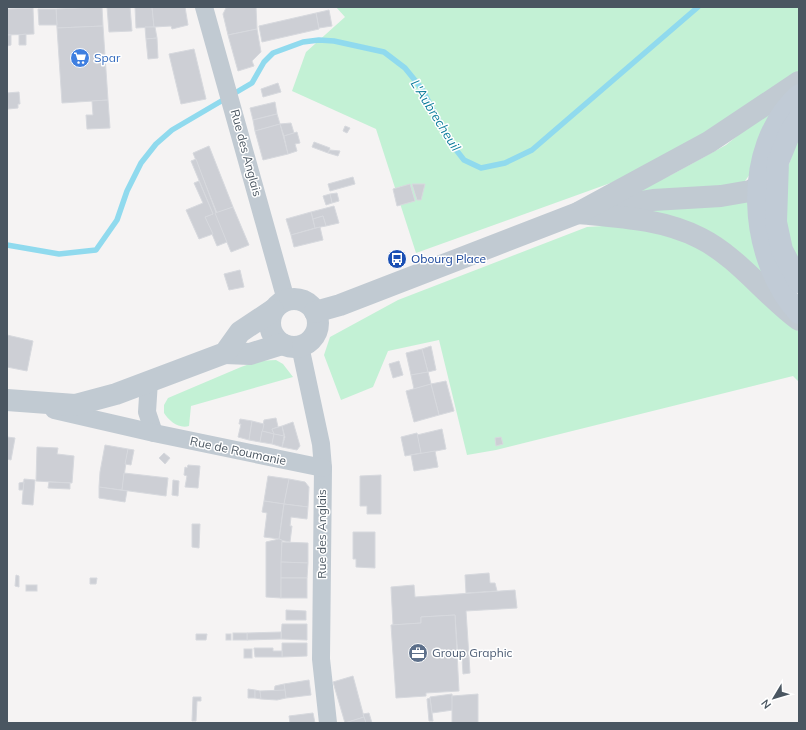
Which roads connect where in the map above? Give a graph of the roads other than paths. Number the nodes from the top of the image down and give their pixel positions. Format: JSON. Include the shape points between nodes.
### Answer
{"nodes":[{"id":1,"x":204,"y":7,"type":"edge"},
{"id":2,"x":799,"y":82,"type":"edge"},
{"id":3,"x":799,"y":95,"type":"edge"},
{"id":4,"x":799,"y":118,"type":"edge"},
{"id":5,"x":778,"y":162,"type":"junction"},
{"id":6,"x":759,"y":186,"type":"junction"},
{"id":7,"x":578,"y":213,"type":"junction"},
{"id":8,"x":799,"y":282,"type":"edge"},
{"id":9,"x":279,"y":305,"type":"junction"},
{"id":10,"x":315,"y":312,"type":"junction"},
{"id":11,"x":799,"y":313,"type":"edge"},
{"id":12,"x":799,"y":320,"type":"edge"},
{"id":13,"x":291,"y":345,"type":"junction"},
{"id":14,"x":225,"y":353,"type":"junction"},
{"id":15,"x":149,"y":381,"type":"junction"},
{"id":16,"x":12,"y":401,"type":"edge"},
{"id":17,"x":154,"y":433,"type":"junction"},
{"id":18,"x":323,"y":468,"type":"junction"},
{"id":19,"x":328,"y":723,"type":"edge"}],
"edges":[{"from":1,"to":9,"type":"street","name":"Rue des Anglais","via":[[232,105]]},
{"from":2,"to":7,"type":"street","via":[[709,142]]},
{"from":3,"to":6,"type":"main road","via":[[781,115],[772,130],[764,149]]},
{"from":4,"to":5,"type":"main road","via":[[791,130]]},
{"from":5,"to":6,"type":"street"},
{"from":5,"to":8,"type":"main road","via":[[776,222],[782,250]]},
{"from":6,"to":7,"type":"street","via":[[750,191],[721,196],[653,200]]},
{"from":6,"to":11,"type":"main road","via":[[762,240],[782,289]]},
{"from":7,"to":10,"type":"street","via":[[340,305]]},
{"from":7,"to":12,"type":"street","via":[[654,221],[701,238],[724,254]]},
{"from":9,"to":10,"type":"street","via":[[292,298],[306,302]]},
{"from":9,"to":13,"type":"street","via":[[269,326],[276,339]]},
{"from":9,"to":14,"type":"street","via":[[240,332]]},
{"from":10,"to":13,"type":"street","via":[[318,320],[317,329],[311,340]]},
{"from":13,"to":14,"type":"street","name":"Rue de Roumanie","via":[[250,354]]},
{"from":13,"to":18,"type":"street","name":"Rue des Anglais","via":[[310,387]]},
{"from":14,"to":15,"type":"street","name":"Rue de Roumanie"},
{"from":15,"to":16,"type":"street","name":"Rue de Roumanie","via":[[116,394],[75,405]]},
{"from":15,"to":17,"type":"street","via":[[147,412]]},
{"from":16,"to":17,"type":"street","name":"Rue de Roumanie"},
{"from":17,"to":18,"type":"street","name":"Rue de Roumanie"},
{"from":18,"to":19,"type":"street","name":"Rue des Anglais","via":[[321,659]]}]}
